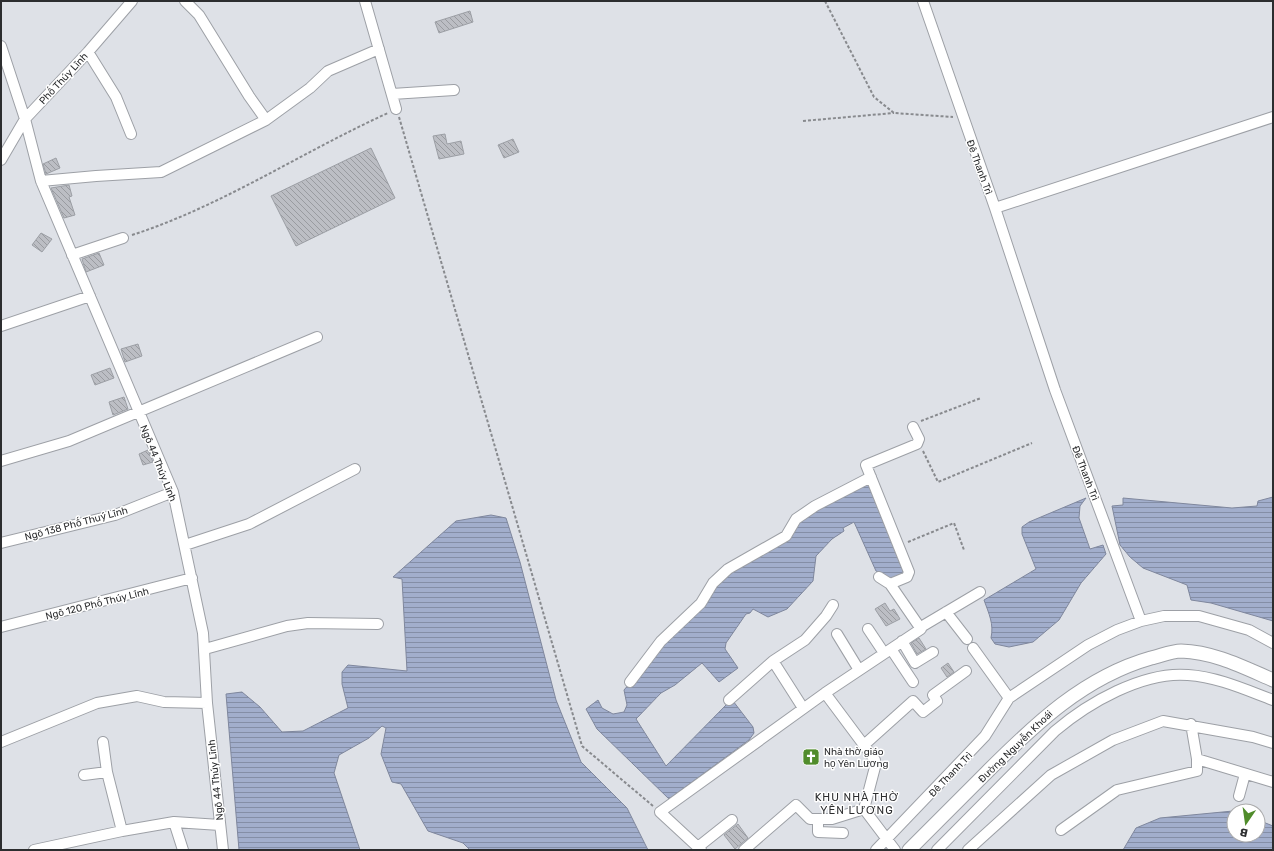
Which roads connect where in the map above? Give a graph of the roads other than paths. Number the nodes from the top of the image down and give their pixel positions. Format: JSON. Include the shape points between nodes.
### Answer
{"nodes":[{"id":1,"x":132,"y":1,"type":"edge"},
{"id":2,"x":185,"y":1,"type":"edge"},
{"id":3,"x":365,"y":1,"type":"edge"},
{"id":4,"x":923,"y":1,"type":"edge"},
{"id":5,"x":1,"y":46,"type":"edge"},
{"id":6,"x":379,"y":49,"type":"junction"},
{"id":7,"x":88,"y":52,"type":"junction"},
{"id":8,"x":454,"y":90,"type":"dead end"},
{"id":9,"x":392,"y":94,"type":"junction"},
{"id":10,"x":396,"y":109,"type":"road end"},
{"id":11,"x":1273,"y":117,"type":"edge"},
{"id":12,"x":25,"y":119,"type":"junction"},
{"id":13,"x":266,"y":120,"type":"junction"},
{"id":14,"x":131,"y":134,"type":"dead end"},
{"id":15,"x":1,"y":160,"type":"edge"},
{"id":16,"x":41,"y":181,"type":"junction"},
{"id":17,"x":995,"y":208,"type":"junction"},
{"id":18,"x":123,"y":238,"type":"road end"},
{"id":19,"x":72,"y":255,"type":"junction"},
{"id":20,"x":90,"y":296,"type":"junction"},
{"id":21,"x":1,"y":326,"type":"edge"},
{"id":22,"x":317,"y":337,"type":"dead end"},
{"id":23,"x":139,"y":411,"type":"junction"},
{"id":24,"x":914,"y":427,"type":"road end"},
{"id":25,"x":1,"y":461,"type":"edge"},
{"id":26,"x":355,"y":469,"type":"dead end"},
{"id":27,"x":871,"y":477,"type":"junction"},
{"id":28,"x":173,"y":492,"type":"junction"},
{"id":29,"x":1,"y":544,"type":"edge"},
{"id":30,"x":185,"y":545,"type":"junction"},
{"id":31,"x":879,"y":577,"type":"dead end"},
{"id":32,"x":192,"y":578,"type":"junction"},
{"id":33,"x":890,"y":584,"type":"junction"},
{"id":34,"x":980,"y":592,"type":"dead end"},
{"id":35,"x":833,"y":605,"type":"dead end"},
{"id":36,"x":946,"y":612,"type":"junction"},
{"id":37,"x":1141,"y":620,"type":"junction"},
{"id":38,"x":378,"y":624,"type":"dead end"},
{"id":39,"x":1,"y":627,"type":"edge"},
{"id":40,"x":921,"y":627,"type":"junction"},
{"id":41,"x":868,"y":629,"type":"dead end"},
{"id":42,"x":836,"y":634,"type":"dead end"},
{"id":43,"x":967,"y":639,"type":"dead end"},
{"id":44,"x":902,"y":641,"type":"junction"},
{"id":45,"x":1273,"y":643,"type":"edge"},
{"id":46,"x":973,"y":648,"type":"dead end"},
{"id":47,"x":205,"y":649,"type":"junction"},
{"id":48,"x":887,"y":651,"type":"junction"},
{"id":49,"x":933,"y":652,"type":"dead end"},
{"id":50,"x":773,"y":662,"type":"junction"},
{"id":51,"x":859,"y":670,"type":"junction"},
{"id":52,"x":966,"y":671,"type":"dead end"},
{"id":53,"x":1273,"y":680,"type":"edge"},
{"id":54,"x":630,"y":682,"type":"dead end"},
{"id":55,"x":913,"y":682,"type":"dead end"},
{"id":56,"x":825,"y":693,"type":"junction"},
{"id":57,"x":1009,"y":698,"type":"junction"},
{"id":58,"x":729,"y":700,"type":"dead end"},
{"id":59,"x":1273,"y":700,"type":"edge"},
{"id":60,"x":207,"y":703,"type":"junction"},
{"id":61,"x":803,"y":708,"type":"junction"},
{"id":62,"x":1191,"y":724,"type":"junction"},
{"id":63,"x":1,"y":742,"type":"edge"},
{"id":64,"x":103,"y":742,"type":"dead end"},
{"id":65,"x":1273,"y":743,"type":"edge"},
{"id":66,"x":864,"y":745,"type":"junction"},
{"id":67,"x":1197,"y":759,"type":"junction"},
{"id":68,"x":107,"y":772,"type":"junction"},
{"id":69,"x":1245,"y":774,"type":"junction"},
{"id":70,"x":84,"y":775,"type":"dead end"},
{"id":71,"x":1273,"y":782,"type":"edge"},
{"id":72,"x":1239,"y":796,"type":"dead end"},
{"id":73,"x":864,"y":809,"type":"junction"},
{"id":74,"x":818,"y":819,"type":"junction"},
{"id":75,"x":732,"y":820,"type":"dead end"},
{"id":76,"x":174,"y":822,"type":"junction"},
{"id":77,"x":220,"y":825,"type":"junction"},
{"id":78,"x":1061,"y":830,"type":"dead end"},
{"id":79,"x":122,"y":831,"type":"junction"},
{"id":80,"x":843,"y":833,"type":"dead end"},
{"id":81,"x":886,"y":840,"type":"junction"},
{"id":82,"x":700,"y":849,"type":"edge"},
{"id":83,"x":34,"y":850,"type":"edge"},
{"id":84,"x":183,"y":850,"type":"edge"},
{"id":85,"x":223,"y":850,"type":"edge"},
{"id":86,"x":744,"y":850,"type":"edge"},
{"id":87,"x":876,"y":850,"type":"edge"},
{"id":88,"x":895,"y":850,"type":"edge"},
{"id":89,"x":909,"y":850,"type":"edge"},
{"id":90,"x":937,"y":850,"type":"edge"},
{"id":91,"x":968,"y":850,"type":"edge"}],
"edges":[{"from":1,"to":7,"type":"street","name":"Phố Thúy Lĩnh"},
{"from":2,"to":13,"type":"street","via":[[200,15],[248,96]]},
{"from":3,"to":6,"type":"street"},
{"from":4,"to":17,"type":"street","name":"Đê Thanh Trì"},
{"from":5,"to":12,"type":"street","name":"Ngõ 44 Thúy Lĩnh"},
{"from":6,"to":9,"type":"street"},
{"from":6,"to":13,"type":"street","via":[[328,71],[310,88]]},
{"from":7,"to":12,"type":"street","name":"Phố Thúy Lĩnh"},
{"from":7,"to":14,"type":"street","via":[[116,97]]},
{"from":8,"to":9,"type":"street"},
{"from":9,"to":10,"type":"street"},
{"from":11,"to":17,"type":"street"},
{"from":12,"to":15,"type":"street","name":"Phố Thúy Lĩnh"},
{"from":12,"to":16,"type":"street","name":"Ngõ 44 Thúy Lĩnh"},
{"from":13,"to":16,"type":"street","via":[[161,172]]},
{"from":16,"to":19,"type":"street","name":"Ngõ 44 Thúy Lĩnh"},
{"from":17,"to":37,"type":"street","name":"Đê Thanh Trì","via":[[1055,390]]},
{"from":18,"to":19,"type":"street"},
{"from":19,"to":20,"type":"street","name":"Ngõ 44 Thúy Lĩnh"},
{"from":20,"to":21,"type":"street"},
{"from":20,"to":23,"type":"street","name":"Ngõ 44 Thúy Lĩnh"},
{"from":22,"to":23,"type":"street"},
{"from":23,"to":25,"type":"street","via":[[69,441]]},
{"from":23,"to":28,"type":"street","name":"Ngõ 44 Thúy Lĩnh"},
{"from":24,"to":27,"type":"street","via":[[919,439],[917,444],[866,465]]},
{"from":26,"to":30,"type":"street","via":[[249,524]]},
{"from":27,"to":33,"type":"street","via":[[910,572],[907,577]]},
{"from":27,"to":54,"type":"street","via":[[815,506],[796,519],[786,536],[728,569],[713,583],[701,603],[661,641]]},
{"from":28,"to":29,"type":"street","name":"Ngõ 138 Phố Thuý Lĩnh","via":[[115,515]]},
{"from":28,"to":30,"type":"street","name":"Ngõ 44 Thúy Lĩnh"},
{"from":30,"to":32,"type":"street","name":"Ngõ 44 Thúy Lĩnh"},
{"from":31,"to":33,"type":"street"},
{"from":32,"to":39,"type":"street","name":"Ngõ 120 Phố Thúy Lĩnh"},
{"from":32,"to":47,"type":"street","name":"Ngõ 44 Thúy Lĩnh"},
{"from":33,"to":40,"type":"street"},
{"from":34,"to":36,"type":"street"},
{"from":35,"to":50,"type":"street","via":[[805,640]]},
{"from":36,"to":40,"type":"street"},
{"from":36,"to":43,"type":"street"},
{"from":37,"to":45,"type":"street","via":[[1164,616],[1199,616],[1249,630]]},
{"from":37,"to":57,"type":"street","name":"Đê Thanh Trì","via":[[1088,645]]},
{"from":38,"to":47,"type":"street","via":[[308,623],[287,626]]},
{"from":40,"to":44,"type":"street"},
{"from":41,"to":48,"type":"street"},
{"from":42,"to":51,"type":"street"},
{"from":44,"to":48,"type":"street"},
{"from":44,"to":49,"type":"street","via":[[916,663]]},
{"from":46,"to":57,"type":"street"},
{"from":47,"to":60,"type":"street","name":"Ngõ 44 Thúy Lĩnh"},
{"from":48,"to":51,"type":"street"},
{"from":48,"to":55,"type":"street"},
{"from":50,"to":58,"type":"street"},
{"from":50,"to":61,"type":"street"},
{"from":51,"to":56,"type":"street"},
{"from":52,"to":66,"type":"street","via":[[933,695],[937,701],[923,712],[914,701]]},
{"from":53,"to":89,"type":"main road","name":"Đường Nguyễn Khoái","via":[[1222,658],[1179,651],[1109,673],[1056,708],[1029,730]]},
{"from":56,"to":61,"type":"street"},
{"from":56,"to":66,"type":"street"},
{"from":57,"to":81,"type":"street","name":"Đê Thanh Trì","via":[[985,736]]},
{"from":59,"to":90,"type":"street","via":[[1230,683],[1188,675],[1160,676],[1128,687],[1098,701],[1055,732]]},
{"from":60,"to":63,"type":"street","via":[[164,702],[137,696],[97,703]]},
{"from":60,"to":77,"type":"street","name":"Ngõ 44 Thúy Lĩnh"},
{"from":61,"to":82,"type":"street","via":[[660,812]]},
{"from":62,"to":65,"type":"street"},
{"from":62,"to":67,"type":"street"},
{"from":62,"to":91,"type":"street","via":[[1163,721],[1113,740],[1051,775]]},
{"from":64,"to":68,"type":"street"},
{"from":66,"to":73,"type":"street","via":[[875,760],[875,767]]},
{"from":67,"to":69,"type":"street"},
{"from":67,"to":78,"type":"street","via":[[1197,771],[1117,790]]},
{"from":68,"to":70,"type":"street"},
{"from":68,"to":79,"type":"street"},
{"from":69,"to":71,"type":"street"},
{"from":69,"to":72,"type":"street"},
{"from":73,"to":74,"type":"street","via":[[832,819]]},
{"from":73,"to":81,"type":"street"},
{"from":74,"to":80,"type":"street","via":[[818,832]]},
{"from":74,"to":86,"type":"street","via":[[810,819],[796,805]]},
{"from":75,"to":82,"type":"street"},
{"from":76,"to":77,"type":"street"},
{"from":76,"to":79,"type":"street"},
{"from":76,"to":84,"type":"street"},
{"from":77,"to":85,"type":"street","name":"Ngõ 44 Thúy Lĩnh"},
{"from":79,"to":83,"type":"street"},
{"from":81,"to":87,"type":"street","name":"Đê Thanh Trì"},
{"from":81,"to":88,"type":"street"}]}
